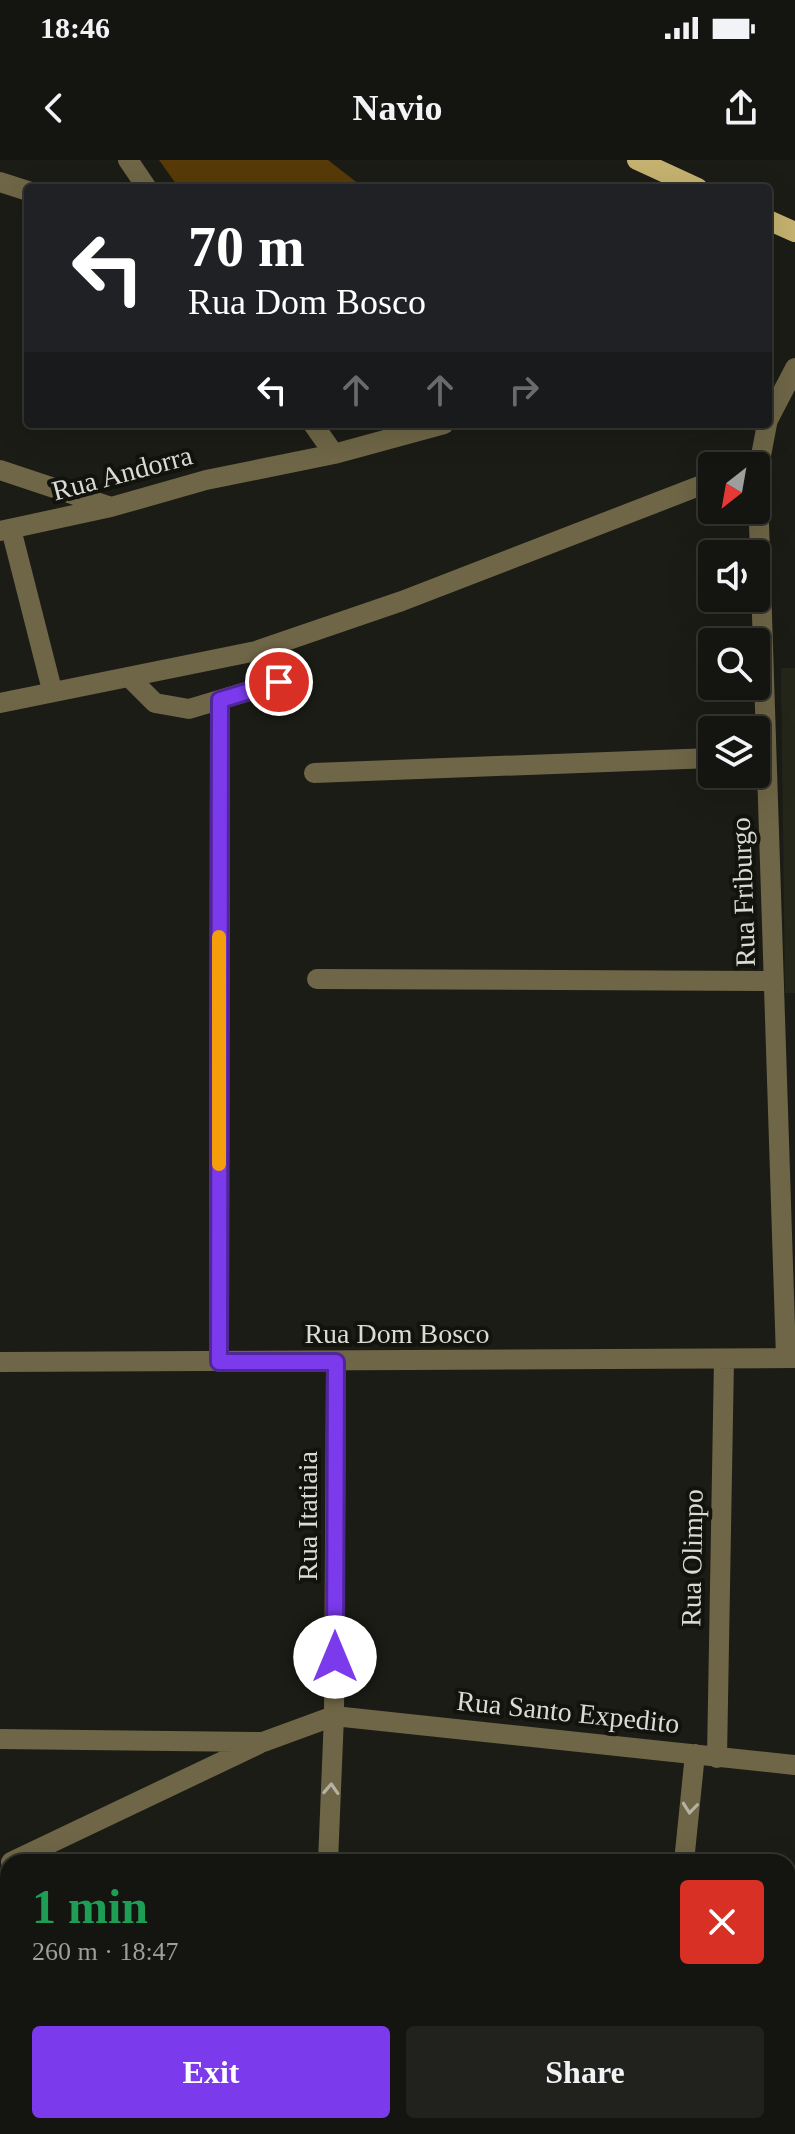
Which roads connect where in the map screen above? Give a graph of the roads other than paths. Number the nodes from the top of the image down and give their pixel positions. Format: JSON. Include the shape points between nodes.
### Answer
{"nodes":[{"id":1,"x":128,"y":160,"type":"edge"},
{"id":2,"x":637,"y":160,"type":"edge"},
{"id":3,"x":0,"y":182,"type":"edge"},
{"id":4,"x":144,"y":184,"type":"edge"},
{"id":5,"x":689,"y":184,"type":"edge"},
{"id":6,"x":24,"y":190,"type":"edge"},
{"id":7,"x":772,"y":222,"type":"edge"},
{"id":8,"x":795,"y":232,"type":"edge"},
{"id":9,"x":795,"y":368,"type":"edge"},
{"id":10,"x":772,"y":408,"type":"edge"},
{"id":11,"x":316,"y":428,"type":"edge"},
{"id":12,"x":429,"y":428,"type":"edge"},
{"id":13,"x":766,"y":428,"type":"edge"},
{"id":14,"x":760,"y":452,"type":"edge"},
{"id":15,"x":334,"y":454,"type":"junction"},
{"id":16,"x":0,"y":470,"type":"edge"},
{"id":17,"x":698,"y":486,"type":"edge"},
{"id":18,"x":111,"y":507,"type":"junction"},
{"id":19,"x":758,"y":524,"type":"edge"},
{"id":20,"x":6,"y":530,"type":"edge"},
{"id":21,"x":130,"y":678,"type":"junction"},
{"id":22,"x":279,"y":682,"type":"dead end"},
{"id":23,"x":52,"y":690,"type":"junction"},
{"id":24,"x":220,"y":700,"type":"junction"},
{"id":25,"x":0,"y":703,"type":"edge"},
{"id":26,"x":760,"y":716,"type":"edge"},
{"id":27,"x":698,"y":759,"type":"edge"},
{"id":28,"x":314,"y":773,"type":"dead end"},
{"id":29,"x":763,"y":788,"type":"edge"},
{"id":30,"x":317,"y":979,"type":"dead end"},
{"id":31,"x":774,"y":981,"type":"junction"},
{"id":32,"x":790,"y":1358,"type":"edge"},
{"id":33,"x":724,"y":1359,"type":"junction"},
{"id":34,"x":0,"y":1362,"type":"edge"},
{"id":35,"x":219,"y":1362,"type":"junction"},
{"id":36,"x":336,"y":1362,"type":"junction"},
{"id":37,"x":334,"y":1716,"type":"junction"},
{"id":38,"x":0,"y":1739,"type":"edge"},
{"id":39,"x":263,"y":1742,"type":"junction"},
{"id":40,"x":695,"y":1754,"type":"junction"},
{"id":41,"x":717,"y":1758,"type":"junction"},
{"id":42,"x":795,"y":1765,"type":"edge"},
{"id":43,"x":28,"y":1854,"type":"edge"},
{"id":44,"x":328,"y":1854,"type":"edge"},
{"id":45,"x":685,"y":1854,"type":"edge"}],
"edges":[{"from":1,"to":4,"type":"street"},
{"from":2,"to":5,"type":"main road"},
{"from":3,"to":6,"type":"street"},
{"from":7,"to":8,"type":"main road"},
{"from":9,"to":10,"type":"street","name":"Rua Friburgo"},
{"from":11,"to":15,"type":"street"},
{"from":12,"to":15,"type":"street","name":"Rua Andorra"},
{"from":13,"to":14,"type":"street","name":"Rua Friburgo"},
{"from":15,"to":18,"type":"street","name":"Rua Andorra","via":[[206,480]]},
{"from":16,"to":18,"type":"street"},
{"from":17,"to":21,"type":"street","via":[[402,601],[256,651]]},
{"from":18,"to":20,"type":"street","name":"Rua Andorra"},
{"from":19,"to":26,"type":"street","name":"Rua Friburgo"},
{"from":20,"to":23,"type":"street"},
{"from":21,"to":23,"type":"street"},
{"from":21,"to":24,"type":"street","via":[[155,703],[189,709]]},
{"from":22,"to":24,"type":"street"},
{"from":23,"to":25,"type":"street"},
{"from":24,"to":35,"type":"street"},
{"from":27,"to":28,"type":"street"},
{"from":29,"to":31,"type":"street","name":"Rua Friburgo"},
{"from":30,"to":31,"type":"street"},
{"from":31,"to":32,"type":"street","name":"Rua Friburgo"},
{"from":32,"to":33,"type":"street","name":"Rua Dom Bosco"},
{"from":33,"to":36,"type":"street","name":"Rua Dom Bosco"},
{"from":33,"to":41,"type":"street","name":"Rua Olimpo"},
{"from":34,"to":35,"type":"street","name":"Rua Dom Bosco"},
{"from":35,"to":36,"type":"street","name":"Rua Dom Bosco"},
{"from":36,"to":37,"type":"street","name":"Rua Itatiaia"},
{"from":37,"to":39,"type":"street"},
{"from":37,"to":40,"type":"street","name":"Rua Santo Expedito"},
{"from":44,"to":37,"type":"street","name":"Rua Itatiaia","one_way":true},
{"from":38,"to":39,"type":"street"},
{"from":39,"to":43,"type":"street"},
{"from":40,"to":41,"type":"street","name":"Rua Santo Expedito"},
{"from":40,"to":45,"type":"street","one_way":true},
{"from":41,"to":42,"type":"street","name":"Rua Santo Expedito"}]}
